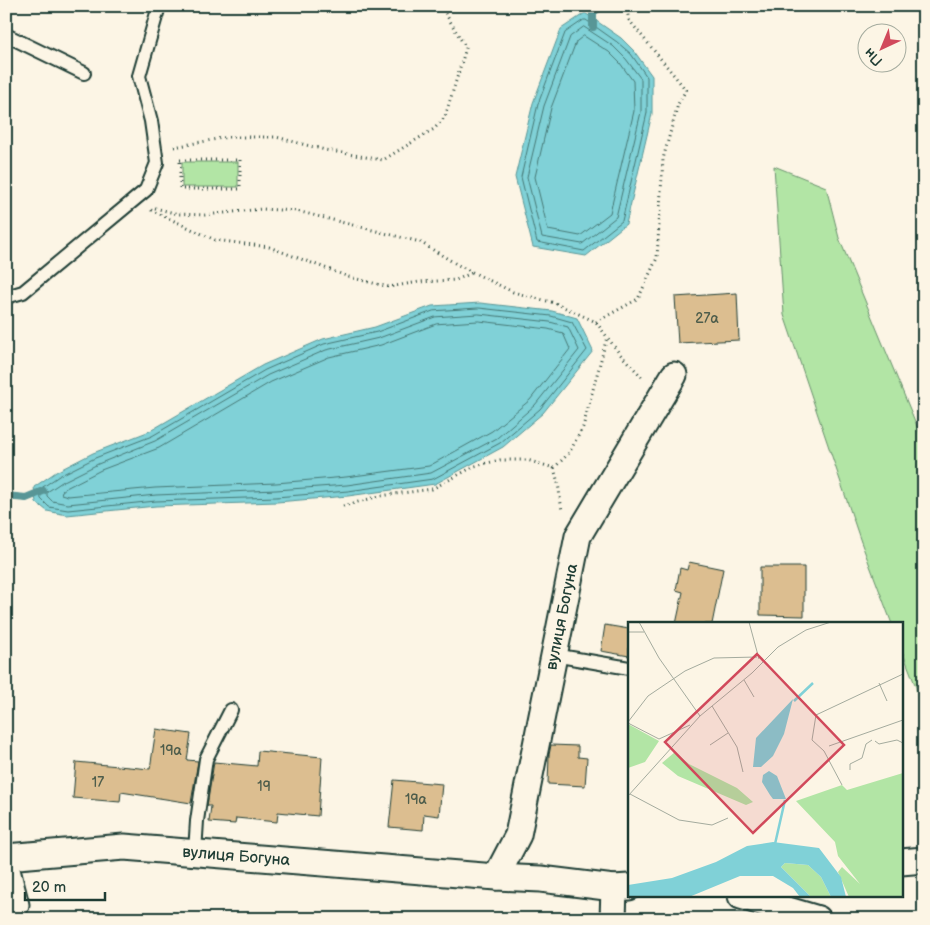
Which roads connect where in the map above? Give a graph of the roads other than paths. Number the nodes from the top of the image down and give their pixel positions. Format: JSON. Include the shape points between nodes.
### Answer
{"nodes":[{"id":1,"x":159,"y":6,"type":"edge"},
{"id":2,"x":6,"y":35,"type":"edge"},
{"id":3,"x":84,"y":73,"type":"dead end"},
{"id":4,"x":6,"y":297,"type":"edge"},
{"id":5,"x":674,"y":375,"type":"dead end"},
{"id":6,"x":554,"y":655,"type":"junction"},
{"id":7,"x":628,"y":668,"type":"edge"},
{"id":8,"x":231,"y":710,"type":"dead end"},
{"id":9,"x":195,"y":852,"type":"junction"},
{"id":10,"x":6,"y":857,"type":"edge"},
{"id":11,"x":924,"y":860,"type":"edge"},
{"id":12,"x":902,"y":862,"type":"edge"},
{"id":13,"x":6,"y":866,"type":"edge"},
{"id":14,"x":496,"y":877,"type":"junction"},
{"id":15,"x":621,"y":888,"type":"edge"},
{"id":16,"x":748,"y":898,"type":"edge"},
{"id":17,"x":18,"y":914,"type":"edge"},
{"id":18,"x":612,"y":919,"type":"edge"},
{"id":19,"x":818,"y":919,"type":"edge"}],
"edges":[{"from":1,"to":4,"type":"lane","via":[[139,76],[151,121],[157,164],[146,190],[23,292]]},
{"from":2,"to":3,"type":"lane"},
{"from":5,"to":6,"type":"street","name":"вулиця Богуна","via":[[578,536]]},
{"from":6,"to":7,"type":"lane"},
{"from":6,"to":14,"type":"street","name":"вулиця Богуна","via":[[518,836]]},
{"from":8,"to":9,"type":"lane","via":[[206,760],[196,822]]},
{"from":9,"to":10,"type":"street","name":"вулиця Богуна","via":[[124,847]]},
{"from":9,"to":14,"type":"street","name":"вулиця Богуна"},
{"from":11,"to":12,"type":"street"},
{"from":13,"to":17,"type":"street"},
{"from":14,"to":15,"type":"street","name":"вулиця Богуна"},
{"from":15,"to":18,"type":"street"},
{"from":16,"to":19,"type":"street"}]}
